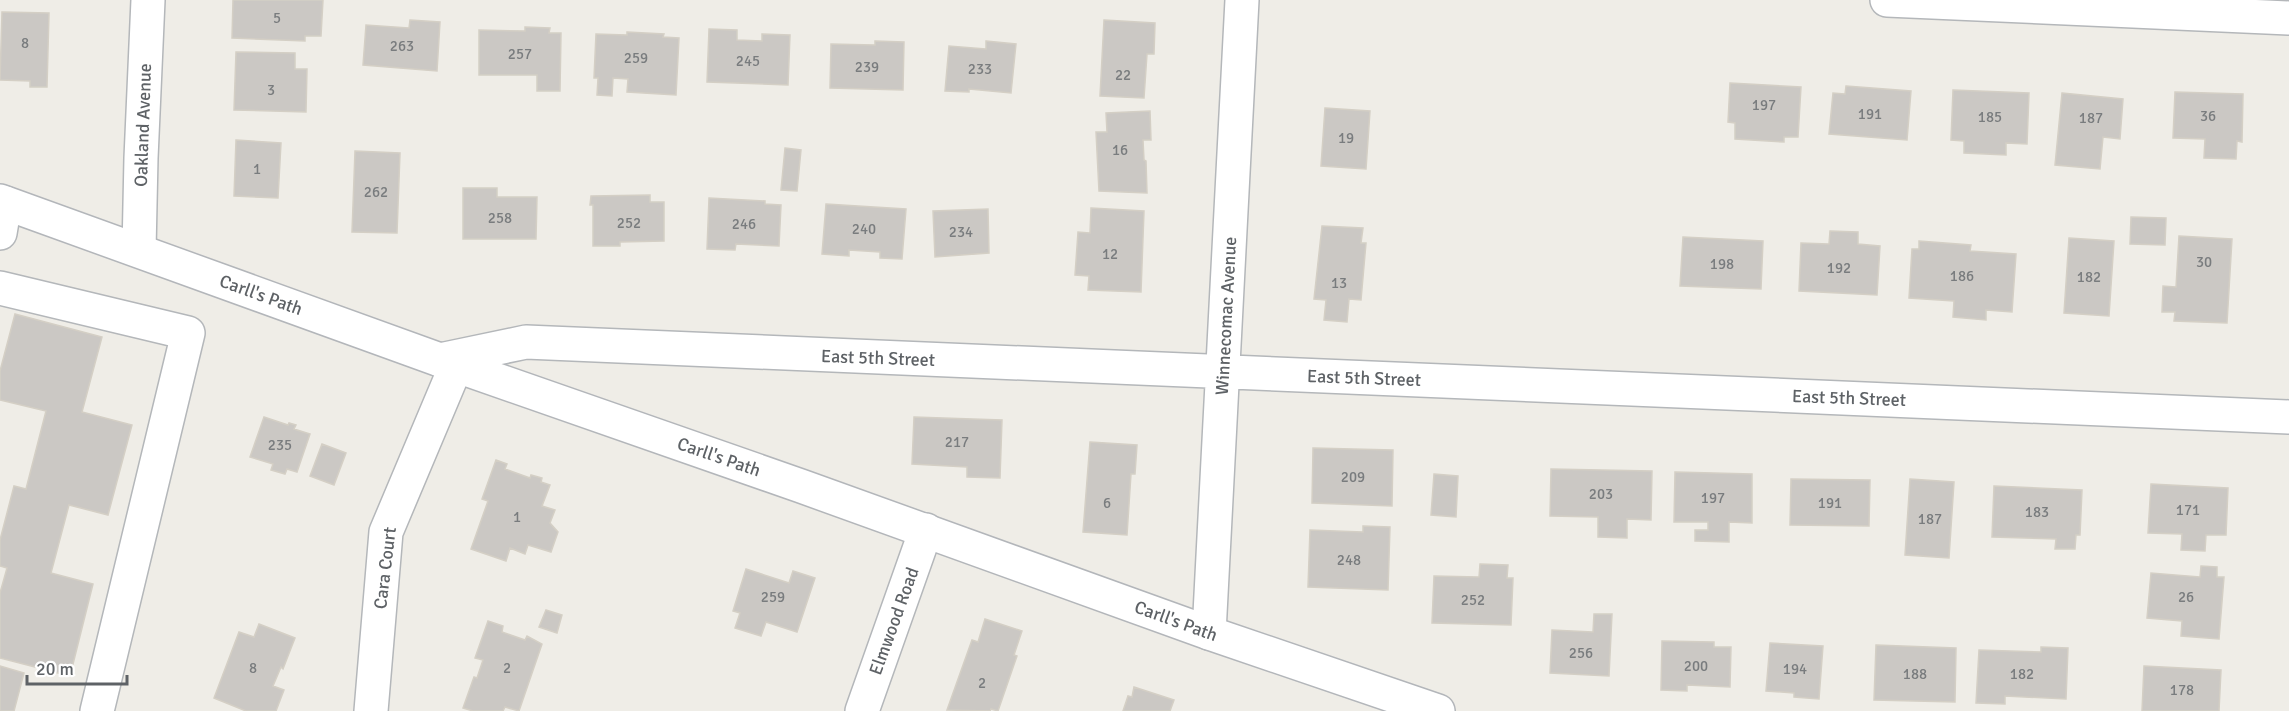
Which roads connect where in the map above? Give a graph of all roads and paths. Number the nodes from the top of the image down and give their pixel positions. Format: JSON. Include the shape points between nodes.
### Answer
{"nodes":[{"id":1,"x":148,"y":0,"type":"edge"},
{"id":2,"x":1242,"y":0,"type":"edge"},
{"id":3,"x":1887,"y":0,"type":"edge"},
{"id":4,"x":2289,"y":18,"type":"edge"},
{"id":5,"x":2,"y":213,"type":"edge"},
{"id":6,"x":139,"y":250,"type":"junction"},
{"id":7,"x":0,"y":288,"type":"edge"},
{"id":8,"x":448,"y":363,"type":"junction"},
{"id":9,"x":1223,"y":372,"type":"junction"},
{"id":10,"x":2289,"y":417,"type":"edge"},
{"id":11,"x":926,"y":530,"type":"junction"},
{"id":12,"x":1209,"y":633,"type":"junction"},
{"id":13,"x":97,"y":711,"type":"edge"},
{"id":14,"x":371,"y":711,"type":"edge"},
{"id":15,"x":862,"y":711,"type":"edge"},
{"id":16,"x":1438,"y":711,"type":"edge"}],
"edges":[{"from":1,"to":6,"type":"street","name":"Oakland Avenue"},
{"from":2,"to":9,"type":"street","name":"Winnecomac Avenue"},
{"from":3,"to":4,"type":"street"},
{"from":5,"to":6,"type":"street","name":"Carll's Path"},
{"from":6,"to":8,"type":"street","name":"Carll's Path"},
{"from":7,"to":13,"type":"street","via":[[188,333]]},
{"from":8,"to":9,"type":"street","name":"East 5th Street","via":[[526,342]]},
{"from":8,"to":11,"type":"street","name":"Carll's Path"},
{"from":8,"to":14,"type":"street","name":"Cara Court","via":[[386,532]]},
{"from":9,"to":10,"type":"street","name":"East 5th Street"},
{"from":9,"to":12,"type":"street","name":"Winnecomac Avenue"},
{"from":11,"to":12,"type":"street","name":"Carll's Path"},
{"from":11,"to":15,"type":"street","name":"Elmwood Road"},
{"from":12,"to":16,"type":"street","name":"Carll's Path"}]}
